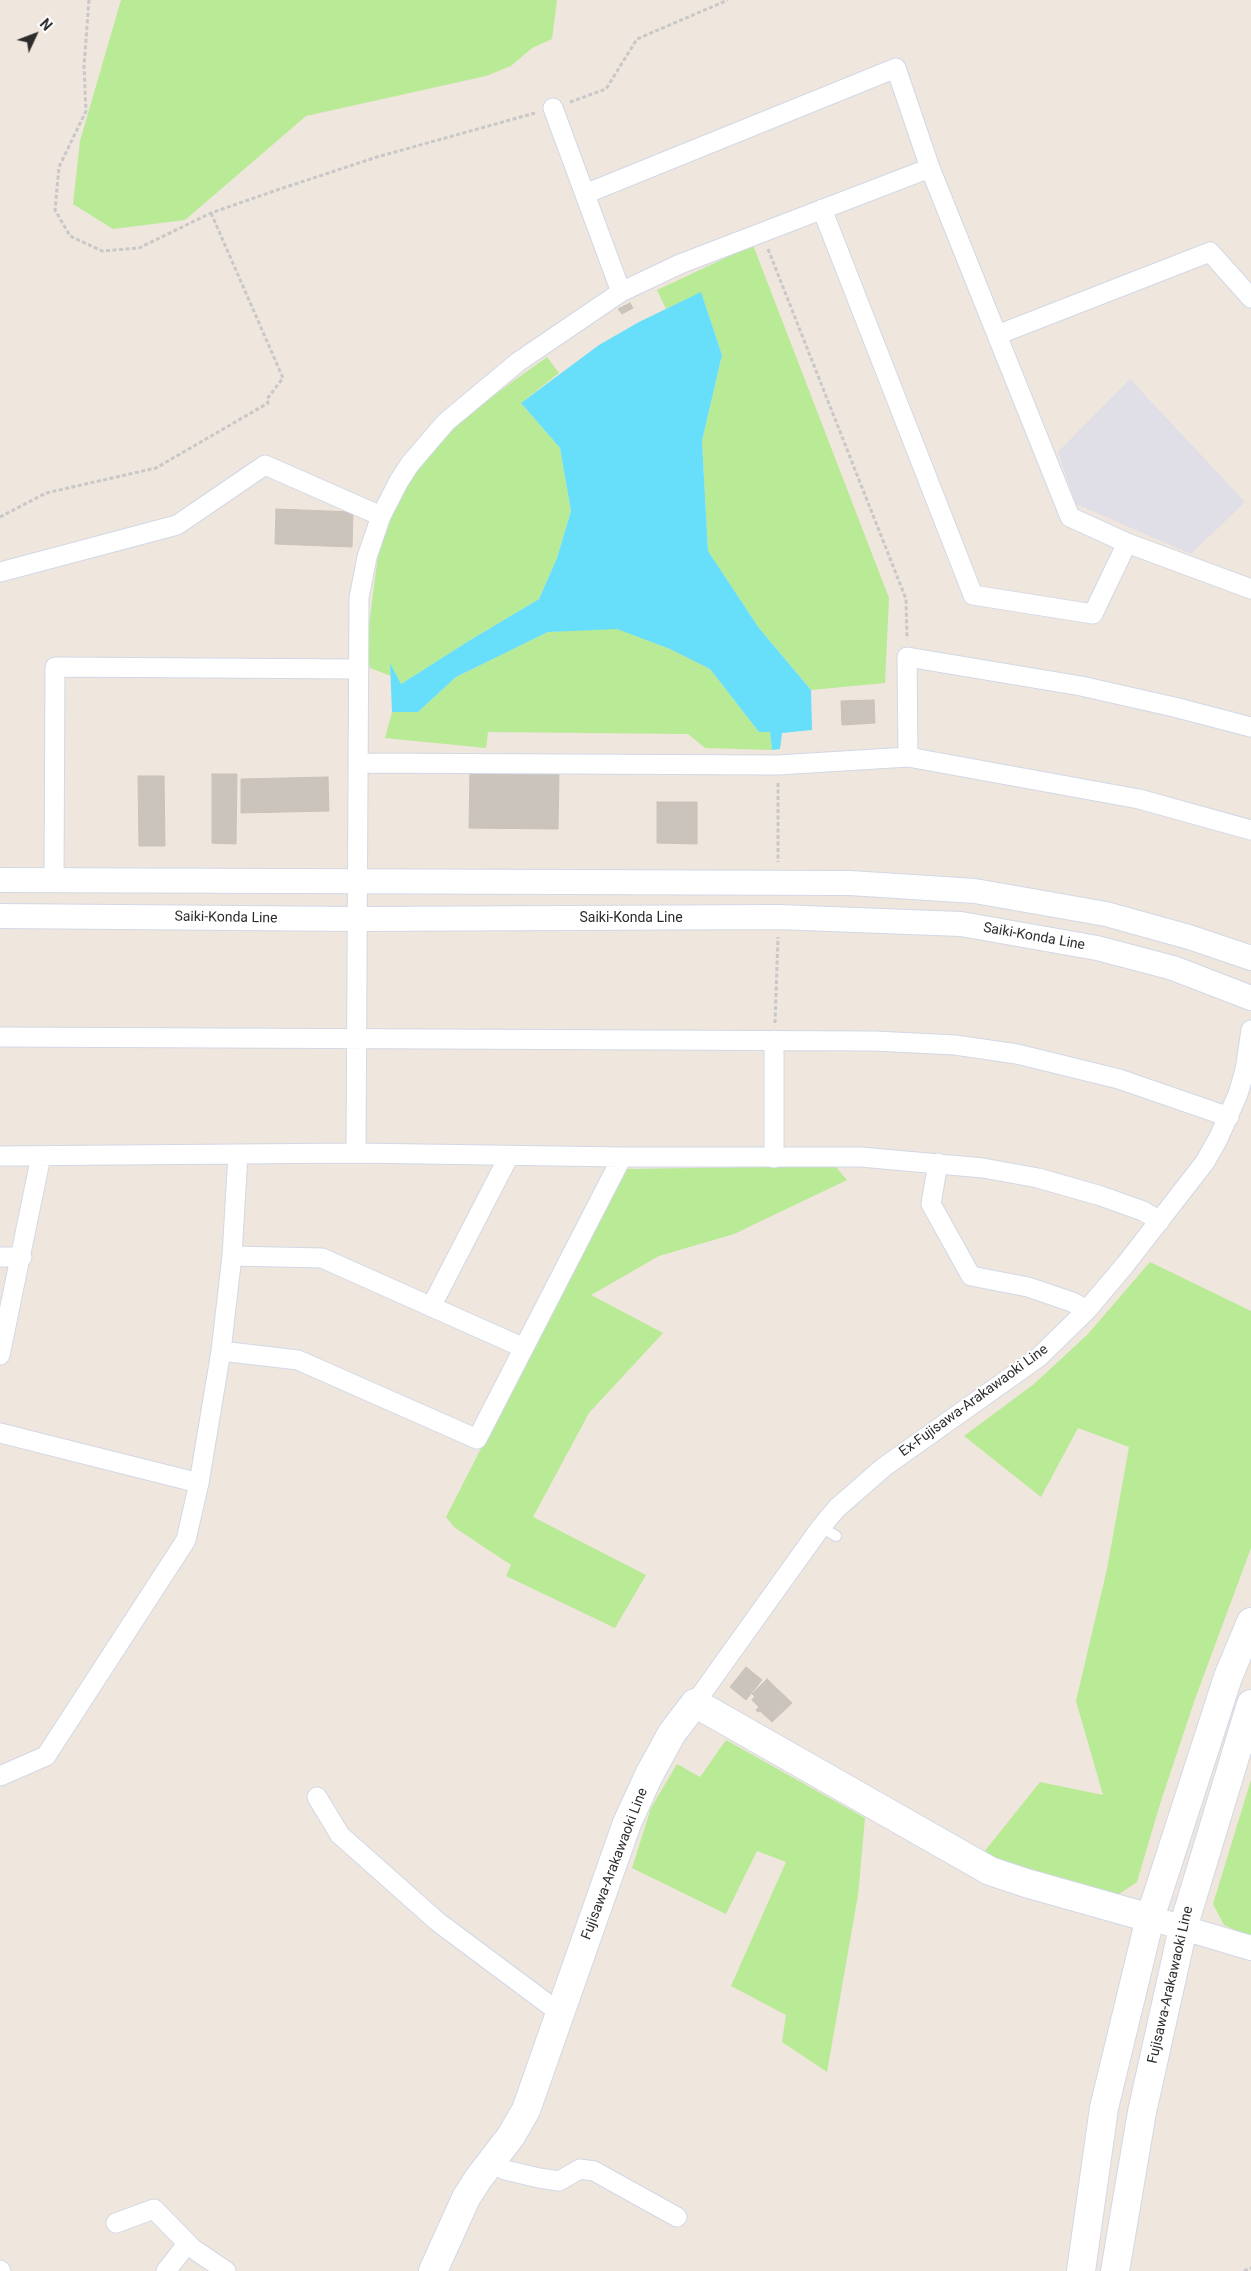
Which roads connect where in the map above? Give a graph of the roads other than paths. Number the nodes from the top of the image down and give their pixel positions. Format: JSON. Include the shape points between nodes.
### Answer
{"nodes":[{"id":1,"x":554,"y":108,"type":"road end"},
{"id":2,"x":930,"y":168,"type":"junction"},
{"id":3,"x":585,"y":194,"type":"junction"},
{"id":4,"x":822,"y":208,"type":"junction"},
{"id":5,"x":620,"y":292,"type":"junction"},
{"id":6,"x":1251,"y":298,"type":"edge"},
{"id":7,"x":997,"y":335,"type":"junction"},
{"id":8,"x":381,"y":516,"type":"junction"},
{"id":9,"x":1127,"y":543,"type":"junction"},
{"id":10,"x":0,"y":572,"type":"edge"},
{"id":11,"x":1251,"y":589,"type":"edge"},
{"id":12,"x":357,"y":669,"type":"junction"},
{"id":13,"x":1251,"y":727,"type":"edge"},
{"id":14,"x":908,"y":757,"type":"junction"},
{"id":15,"x":358,"y":764,"type":"junction"},
{"id":16,"x":1251,"y":830,"type":"edge"},
{"id":17,"x":0,"y":880,"type":"edge"},
{"id":18,"x":54,"y":880,"type":"junction"},
{"id":19,"x":358,"y":882,"type":"junction"},
{"id":20,"x":0,"y":916,"type":"edge"},
{"id":21,"x":358,"y":919,"type":"junction"},
{"id":22,"x":1251,"y":958,"type":"edge"},
{"id":23,"x":1251,"y":998,"type":"edge"},
{"id":24,"x":1251,"y":1030,"type":"edge"},
{"id":25,"x":0,"y":1037,"type":"edge"},
{"id":26,"x":357,"y":1037,"type":"junction"},
{"id":27,"x":774,"y":1040,"type":"junction"},
{"id":28,"x":1229,"y":1117,"type":"junction"},
{"id":29,"x":356,"y":1153,"type":"junction"},
{"id":30,"x":238,"y":1154,"type":"junction"},
{"id":31,"x":0,"y":1156,"type":"edge"},
{"id":32,"x":41,"y":1156,"type":"junction"},
{"id":33,"x":509,"y":1156,"type":"junction"},
{"id":34,"x":622,"y":1157,"type":"junction"},
{"id":35,"x":774,"y":1158,"type":"junction"},
{"id":36,"x":938,"y":1163,"type":"junction"},
{"id":37,"x":1160,"y":1221,"type":"junction"},
{"id":38,"x":232,"y":1256,"type":"junction"},
{"id":39,"x":0,"y":1257,"type":"edge"},
{"id":40,"x":22,"y":1257,"type":"junction"},
{"id":41,"x":431,"y":1307,"type":"junction"},
{"id":42,"x":1087,"y":1310,"type":"junction"},
{"id":43,"x":524,"y":1348,"type":"junction"},
{"id":44,"x":221,"y":1351,"type":"junction"},
{"id":45,"x":0,"y":1355,"type":"edge"},
{"id":46,"x":0,"y":1433,"type":"edge"},
{"id":47,"x":199,"y":1483,"type":"junction"},
{"id":48,"x":1251,"y":1622,"type":"edge"},
{"id":49,"x":694,"y":1703,"type":"junction"},
{"id":50,"x":1251,"y":1704,"type":"edge"},
{"id":51,"x":0,"y":1776,"type":"edge"},
{"id":52,"x":317,"y":1797,"type":"dead end"},
{"id":53,"x":1150,"y":1918,"type":"junction"},
{"id":54,"x":1183,"y":1928,"type":"junction"},
{"id":55,"x":1251,"y":1948,"type":"edge"},
{"id":56,"x":560,"y":2013,"type":"junction"},
{"id":57,"x":491,"y":2162,"type":"junction"},
{"id":58,"x":677,"y":2217,"type":"dead end"},
{"id":59,"x":116,"y":2223,"type":"dead end"},
{"id":60,"x":187,"y":2244,"type":"junction"},
{"id":61,"x":166,"y":2271,"type":"edge"},
{"id":62,"x":226,"y":2271,"type":"edge"},
{"id":63,"x":433,"y":2271,"type":"edge"},
{"id":64,"x":1081,"y":2271,"type":"edge"},
{"id":65,"x":1115,"y":2271,"type":"edge"}],
"edges":[{"from":1,"to":3,"type":"street"},
{"from":2,"to":3,"type":"street","via":[[896,68]]},
{"from":2,"to":4,"type":"street"},
{"from":2,"to":7,"type":"street"},
{"from":3,"to":5,"type":"street"},
{"from":4,"to":5,"type":"street","via":[[680,264]]},
{"from":4,"to":9,"type":"street","via":[[973,595],[1093,614]]},
{"from":5,"to":8,"type":"street","via":[[526,356],[446,422],[410,464]]},
{"from":6,"to":7,"type":"street","via":[[1210,252]]},
{"from":7,"to":9,"type":"street","via":[[1070,517]]},
{"from":8,"to":10,"type":"street","via":[[265,465],[177,525]]},
{"from":8,"to":12,"type":"street","via":[[367,557],[359,598]]},
{"from":9,"to":11,"type":"street"},
{"from":12,"to":15,"type":"street"},
{"from":12,"to":18,"type":"street","via":[[55,667]]},
{"from":13,"to":14,"type":"street","via":[[1080,686],[907,657]]},
{"from":14,"to":15,"type":"street","via":[[778,765]]},
{"from":14,"to":16,"type":"street","via":[[1139,799]]},
{"from":15,"to":19,"type":"street"},
{"from":17,"to":18,"type":"street"},
{"from":18,"to":19,"type":"street"},
{"from":19,"to":21,"type":"street"},
{"from":19,"to":22,"type":"street","via":[[850,883],[975,891],[1106,914]]},
{"from":20,"to":21,"type":"street","name":"Saiki-Konda Line"},
{"from":21,"to":23,"type":"street","name":"Saiki-Konda Line","via":[[778,917],[960,924],[1097,948],[1173,968]]},
{"from":21,"to":26,"type":"street"},
{"from":24,"to":28,"type":"street","name":"Ex-Fujisawa-Arakawaoki Line","via":[[1244,1070]]},
{"from":25,"to":26,"type":"street"},
{"from":26,"to":27,"type":"street"},
{"from":26,"to":29,"type":"street"},
{"from":27,"to":28,"type":"street","via":[[946,1045],[1017,1054],[1119,1078]]},
{"from":27,"to":35,"type":"street"},
{"from":28,"to":37,"type":"street","name":"Ex-Fujisawa-Arakawaoki Line","via":[[1205,1162]]},
{"from":29,"to":30,"type":"street"},
{"from":29,"to":33,"type":"street"},
{"from":30,"to":32,"type":"street"},
{"from":30,"to":38,"type":"street"},
{"from":31,"to":32,"type":"street"},
{"from":32,"to":40,"type":"street"},
{"from":33,"to":34,"type":"street"},
{"from":33,"to":41,"type":"street"},
{"from":34,"to":35,"type":"street"},
{"from":34,"to":43,"type":"street"},
{"from":35,"to":36,"type":"street","via":[[861,1157]]},
{"from":36,"to":37,"type":"street","via":[[1038,1178],[1101,1196],[1143,1211]]},
{"from":36,"to":42,"type":"street","via":[[931,1204],[971,1276],[1028,1287]]},
{"from":37,"to":42,"type":"street","name":"Ex-Fujisawa-Arakawaoki Line"},
{"from":38,"to":41,"type":"street","via":[[322,1258]]},
{"from":38,"to":44,"type":"street"},
{"from":39,"to":40,"type":"street"},
{"from":40,"to":45,"type":"street"},
{"from":41,"to":43,"type":"street"},
{"from":42,"to":49,"type":"street","name":"Ex-Fujisawa-Arakawaoki Line","via":[[1039,1357],[884,1468],[837,1508],[828,1532]]},
{"from":43,"to":44,"type":"street","via":[[477,1439],[298,1360]]},
{"from":44,"to":47,"type":"street"},
{"from":46,"to":47,"type":"street"},
{"from":47,"to":51,"type":"street","via":[[186,1540],[46,1756]]},
{"from":48,"to":53,"type":"main road","via":[[1228,1677]]},
{"from":49,"to":53,"type":"main road","via":[[990,1871]]},
{"from":49,"to":56,"type":"main road","name":"Fujisawa-Arakawaoki Line","via":[[672,1733],[628,1823]]},
{"from":50,"to":54,"type":"main road","name":"Fujisawa-Arakawaoki Line"},
{"from":52,"to":56,"type":"street","via":[[346,1841],[438,1922]]},
{"from":53,"to":54,"type":"street"},
{"from":53,"to":64,"type":"main road","via":[[1104,2108]]},
{"from":54,"to":55,"type":"street"},
{"from":54,"to":65,"type":"main road","name":"Fujisawa-Arakawaoki Line","via":[[1142,2112]]},
{"from":56,"to":57,"type":"main road","name":"Fujisawa-Arakawaoki Line","via":[[526,2110],[512,2136]]},
{"from":57,"to":58,"type":"street","via":[[505,2170],[559,2181],[580,2170],[594,2172]]},
{"from":57,"to":63,"type":"main road","name":"Fujisawa-Arakawaoki Line","via":[[466,2198]]},
{"from":59,"to":60,"type":"street","via":[[154,2209]]},
{"from":60,"to":61,"type":"street"},
{"from":60,"to":62,"type":"street"}]}
